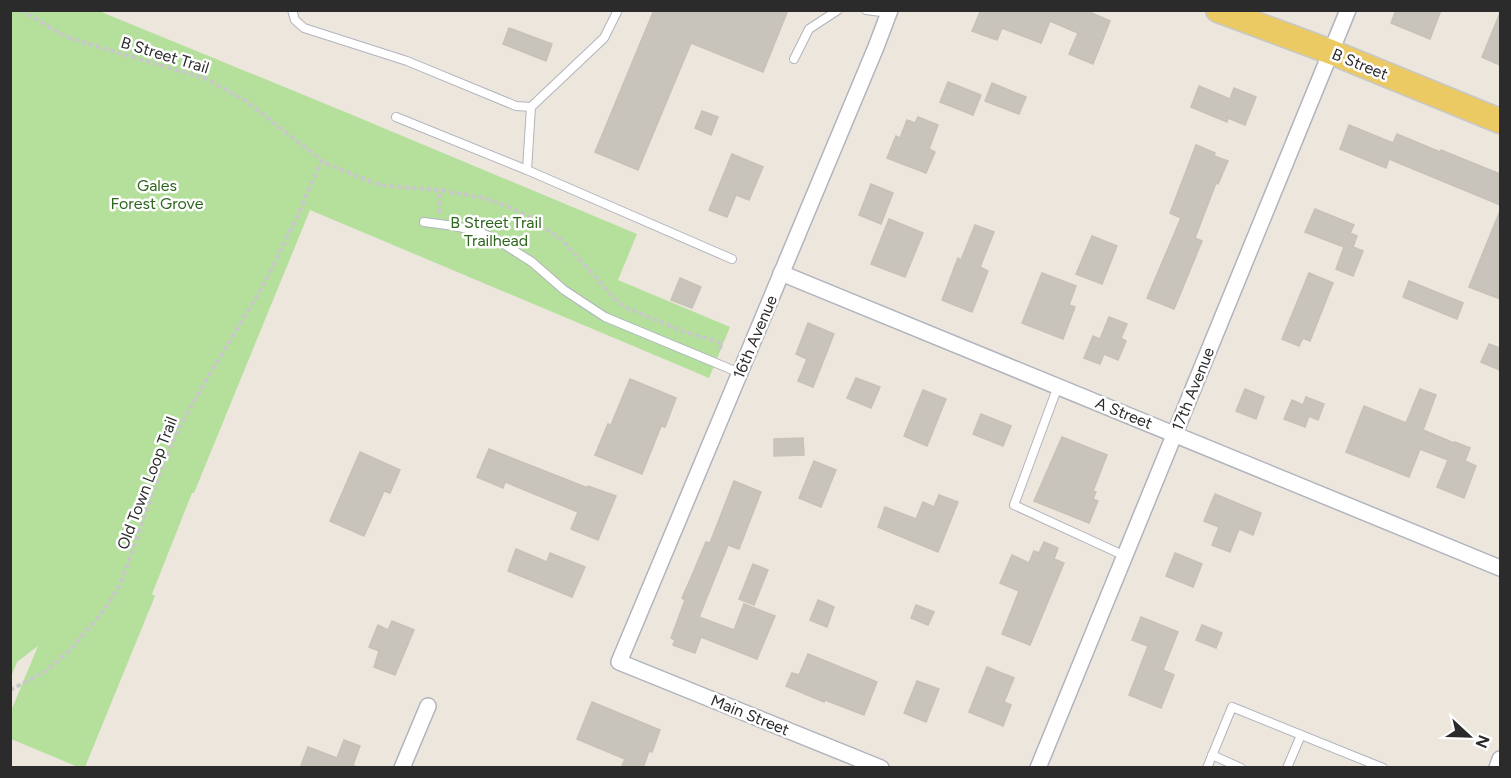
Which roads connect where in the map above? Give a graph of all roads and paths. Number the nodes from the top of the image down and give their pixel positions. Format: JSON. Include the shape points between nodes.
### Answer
{"nodes":[{"id":1,"x":22,"y":10,"type":"edge"},
{"id":2,"x":292,"y":10,"type":"edge"},
{"id":3,"x":618,"y":10,"type":"edge"},
{"id":4,"x":838,"y":10,"type":"edge"},
{"id":5,"x":866,"y":10,"type":"edge"},
{"id":6,"x":1218,"y":10,"type":"edge"},
{"id":7,"x":1348,"y":10,"type":"edge"},
{"id":8,"x":890,"y":12,"type":"edge"},
{"id":9,"x":1331,"y":52,"type":"junction"},
{"id":10,"x":794,"y":59,"type":"dead end"},
{"id":11,"x":531,"y":107,"type":"junction"},
{"id":12,"x":396,"y":117,"type":"dead end"},
{"id":13,"x":1500,"y":121,"type":"edge"},
{"id":14,"x":322,"y":160,"type":"joint"},
{"id":15,"x":527,"y":170,"type":"junction"},
{"id":16,"x":440,"y":190,"type":"dead end"},
{"id":17,"x":424,"y":222,"type":"dead end"},
{"id":18,"x":438,"y":224,"type":"junction"},
{"id":19,"x":732,"y":259,"type":"dead end"},
{"id":20,"x":781,"y":273,"type":"junction"},
{"id":21,"x":740,"y":373,"type":"junction"},
{"id":22,"x":1058,"y":386,"type":"junction"},
{"id":23,"x":1175,"y":434,"type":"junction"},
{"id":24,"x":1125,"y":556,"type":"junction"},
{"id":25,"x":1500,"y":568,"type":"edge"},
{"id":26,"x":619,"y":662,"type":"joint"},
{"id":27,"x":10,"y":690,"type":"edge"},
{"id":28,"x":428,"y":706,"type":"dead end"},
{"id":29,"x":1301,"y":735,"type":"junction"},
{"id":30,"x":1212,"y":755,"type":"junction"},
{"id":31,"x":1500,"y":759,"type":"edge"},
{"id":32,"x":402,"y":768,"type":"edge"},
{"id":33,"x":881,"y":768,"type":"edge"},
{"id":34,"x":1038,"y":768,"type":"edge"},
{"id":35,"x":1207,"y":768,"type":"edge"},
{"id":36,"x":1241,"y":768,"type":"edge"},
{"id":37,"x":1287,"y":768,"type":"edge"},
{"id":38,"x":1383,"y":768,"type":"edge"},
{"id":39,"x":1497,"y":768,"type":"edge"}],
"edges":[{"from":1,"to":14,"type":"path","name":"B Street Trail","via":[[72,39],[207,79],[246,101]]},
{"from":2,"to":11,"type":"lane","via":[[295,20],[304,28],[407,61],[516,106]]},
{"from":3,"to":11,"type":"lane","via":[[604,38]]},
{"from":4,"to":10,"type":"lane","via":[[809,29]]},
{"from":5,"to":8,"type":"lane"},
{"from":6,"to":9,"type":"main road","name":"B Street"},
{"from":7,"to":9,"type":"street","name":"17th Avenue"},
{"from":8,"to":20,"type":"street","name":"16th Avenue"},
{"from":9,"to":13,"type":"main road","name":"B Street"},
{"from":9,"to":23,"type":"street","name":"17th Avenue"},
{"from":11,"to":15,"type":"lane"},
{"from":12,"to":15,"type":"lane"},
{"from":14,"to":27,"type":"path","name":"Old Town Loop Trail","via":[[263,286],[175,435],[118,588],[70,650],[46,671]]},
{"from":15,"to":19,"type":"lane"},
{"from":16,"to":18,"type":"path"},
{"from":17,"to":18,"type":"lane"},
{"from":18,"to":21,"type":"lane","via":[[494,238],[605,317]]},
{"from":20,"to":21,"type":"street","name":"16th Avenue"},
{"from":20,"to":22,"type":"street","name":"A Street"},
{"from":21,"to":26,"type":"street","name":"16th Avenue"},
{"from":22,"to":23,"type":"street","name":"A Street"},
{"from":22,"to":24,"type":"lane","via":[[1014,505]]},
{"from":23,"to":24,"type":"street","name":"17th Avenue"},
{"from":23,"to":25,"type":"street","name":"A Street"},
{"from":24,"to":34,"type":"street","name":"17th Avenue"},
{"from":26,"to":33,"type":"street","name":"Main Street"},
{"from":28,"to":32,"type":"street"},
{"from":29,"to":30,"type":"lane","via":[[1232,707]]},
{"from":29,"to":37,"type":"lane"},
{"from":29,"to":38,"type":"lane"},
{"from":30,"to":35,"type":"lane"},
{"from":30,"to":36,"type":"lane"},
{"from":31,"to":39,"type":"street"}]}
